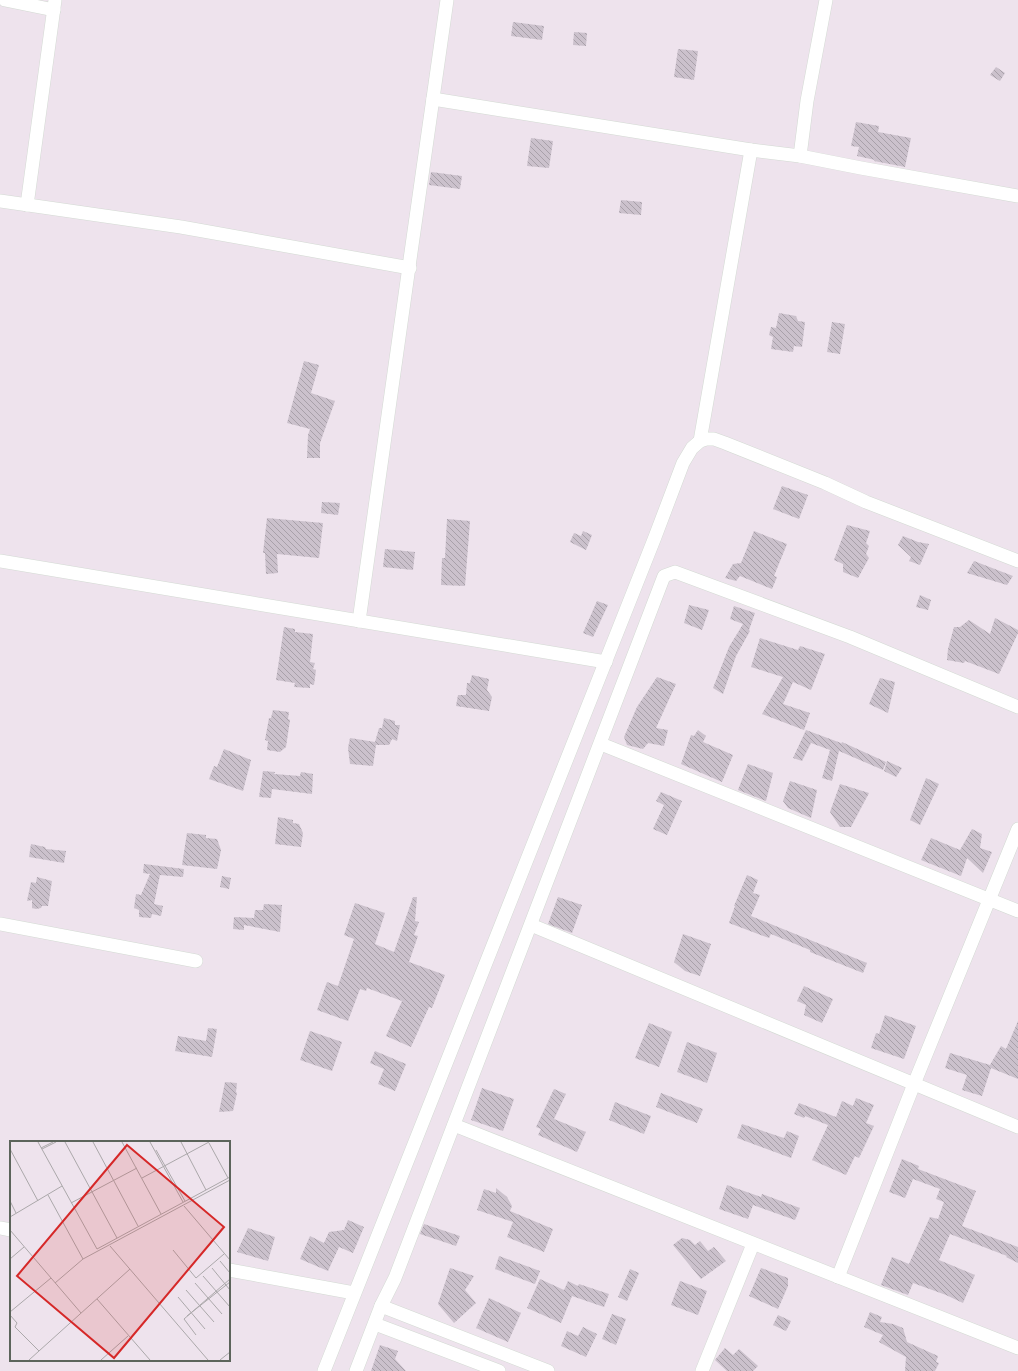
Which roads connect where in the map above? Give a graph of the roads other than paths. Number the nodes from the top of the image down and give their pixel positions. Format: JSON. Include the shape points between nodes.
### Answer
{"nodes":[{"id":1,"x":4,"y":0,"type":"edge"},
{"id":2,"x":447,"y":0,"type":"edge"},
{"id":3,"x":826,"y":0,"type":"edge"},
{"id":4,"x":55,"y":5,"type":"edge"},
{"id":5,"x":433,"y":99,"type":"junction"},
{"id":6,"x":751,"y":150,"type":"junction"},
{"id":7,"x":800,"y":156,"type":"junction"},
{"id":8,"x":1018,"y":196,"type":"edge"},
{"id":9,"x":0,"y":201,"type":"edge"},
{"id":10,"x":27,"y":205,"type":"junction"},
{"id":11,"x":410,"y":268,"type":"junction"},
{"id":12,"x":700,"y":441,"type":"junction"},
{"id":13,"x":0,"y":561,"type":"edge"},
{"id":14,"x":1018,"y":561,"type":"edge"},
{"id":15,"x":359,"y":620,"type":"junction"},
{"id":16,"x":606,"y":662,"type":"junction"},
{"id":17,"x":1018,"y":706,"type":"edge"},
{"id":18,"x":601,"y":744,"type":"junction"},
{"id":19,"x":1018,"y":828,"type":"edge"},
{"id":20,"x":990,"y":899,"type":"junction"},
{"id":21,"x":1018,"y":911,"type":"edge"},
{"id":22,"x":0,"y":924,"type":"edge"},
{"id":23,"x":532,"y":926,"type":"junction"},
{"id":24,"x":196,"y":961,"type":"dead end"},
{"id":25,"x":914,"y":1084,"type":"junction"},
{"id":26,"x":454,"y":1125,"type":"junction"},
{"id":27,"x":1018,"y":1127,"type":"edge"},
{"id":28,"x":0,"y":1228,"type":"edge"},
{"id":29,"x":10,"y":1230,"type":"edge"},
{"id":30,"x":753,"y":1244,"type":"junction"},
{"id":31,"x":230,"y":1270,"type":"edge"},
{"id":32,"x":838,"y":1277,"type":"junction"},
{"id":33,"x":354,"y":1293,"type":"junction"},
{"id":34,"x":381,"y":1306,"type":"junction"},
{"id":35,"x":375,"y":1324,"type":"junction"},
{"id":36,"x":1018,"y":1348,"type":"edge"},
{"id":37,"x":324,"y":1371,"type":"edge"},
{"id":38,"x":356,"y":1371,"type":"edge"},
{"id":39,"x":499,"y":1371,"type":"edge"},
{"id":40,"x":548,"y":1371,"type":"edge"},
{"id":41,"x":702,"y":1371,"type":"edge"}],
"edges":[{"from":1,"to":4,"type":"street"},
{"from":2,"to":5,"type":"street"},
{"from":3,"to":7,"type":"street","via":[[807,101]]},
{"from":4,"to":10,"type":"street"},
{"from":5,"to":6,"type":"street"},
{"from":5,"to":11,"type":"street"},
{"from":6,"to":7,"type":"street"},
{"from":6,"to":12,"type":"street"},
{"from":7,"to":8,"type":"street"},
{"from":9,"to":10,"type":"street"},
{"from":10,"to":11,"type":"street","via":[[181,227]]},
{"from":11,"to":15,"type":"street"},
{"from":12,"to":14,"type":"street","via":[[714,439]]},
{"from":12,"to":16,"type":"street","via":[[692,448],[684,463]]},
{"from":13,"to":15,"type":"street"},
{"from":15,"to":16,"type":"street"},
{"from":16,"to":33,"type":"street"},
{"from":17,"to":18,"type":"street","via":[[850,636],[676,572],[664,576]]},
{"from":18,"to":20,"type":"street"},
{"from":18,"to":23,"type":"street"},
{"from":19,"to":20,"type":"street"},
{"from":20,"to":21,"type":"street"},
{"from":20,"to":25,"type":"street"},
{"from":22,"to":24,"type":"street"},
{"from":23,"to":25,"type":"street"},
{"from":23,"to":26,"type":"street"},
{"from":25,"to":27,"type":"street"},
{"from":25,"to":32,"type":"street"},
{"from":26,"to":30,"type":"street"},
{"from":26,"to":34,"type":"street","via":[[396,1278]]},
{"from":28,"to":29,"type":"street"},
{"from":30,"to":32,"type":"street"},
{"from":30,"to":41,"type":"street"},
{"from":31,"to":33,"type":"street"},
{"from":32,"to":36,"type":"street"},
{"from":33,"to":37,"type":"street"},
{"from":34,"to":35,"type":"street"},
{"from":34,"to":40,"type":"street"},
{"from":35,"to":38,"type":"street"},
{"from":35,"to":39,"type":"street"}]}
